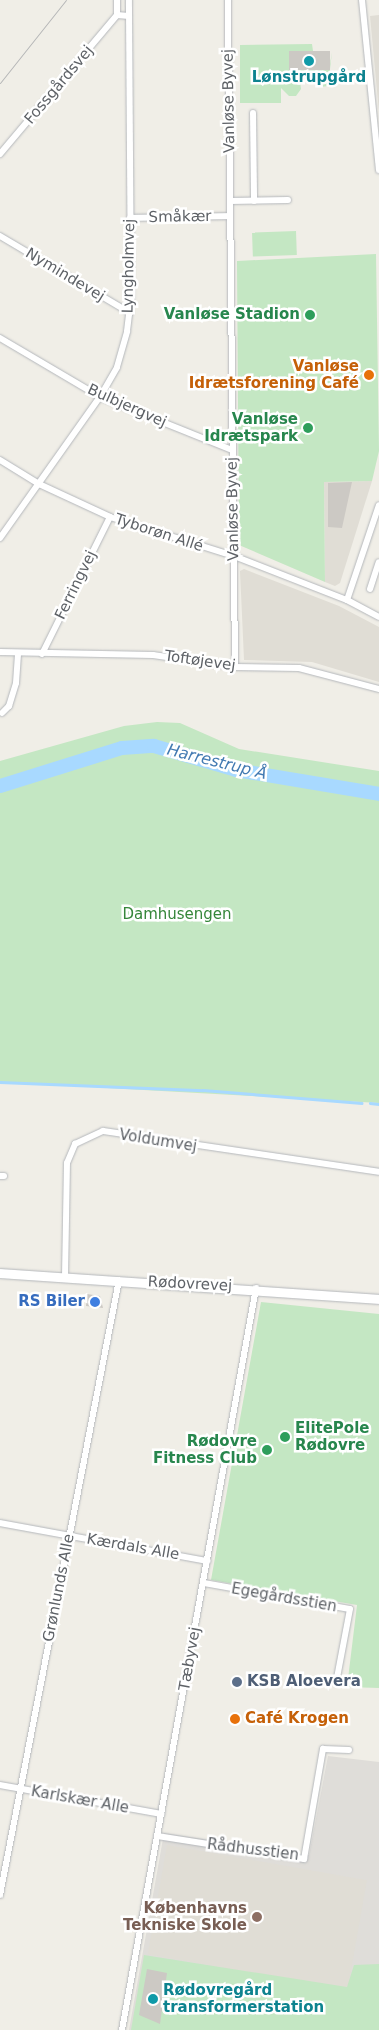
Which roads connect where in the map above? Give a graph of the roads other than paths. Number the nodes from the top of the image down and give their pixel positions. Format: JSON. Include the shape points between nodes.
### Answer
{"nodes":[{"id":1,"x":117,"y":0,"type":"edge"},
{"id":2,"x":129,"y":0,"type":"edge"},
{"id":3,"x":228,"y":0,"type":"edge"},
{"id":4,"x":362,"y":0,"type":"edge"},
{"id":5,"x":117,"y":15,"type":"junction"},
{"id":6,"x":128,"y":16,"type":"junction"},
{"id":7,"x":253,"y":113,"type":"dead end"},
{"id":8,"x":0,"y":154,"type":"edge"},
{"id":9,"x":379,"y":170,"type":"edge"},
{"id":10,"x":288,"y":200,"type":"dead end"},
{"id":11,"x":230,"y":201,"type":"junction"},
{"id":12,"x":254,"y":201,"type":"junction"},
{"id":13,"x":230,"y":216,"type":"junction"},
{"id":14,"x":130,"y":218,"type":"junction"},
{"id":15,"x":0,"y":236,"type":"edge"},
{"id":16,"x":130,"y":313,"type":"junction"},
{"id":17,"x":0,"y":338,"type":"edge"},
{"id":18,"x":100,"y":398,"type":"junction"},
{"id":19,"x":232,"y":450,"type":"junction"},
{"id":20,"x":0,"y":460,"type":"edge"},
{"id":21,"x":39,"y":484,"type":"junction"},
{"id":22,"x":379,"y":505,"type":"edge"},
{"id":23,"x":110,"y":517,"type":"junction"},
{"id":24,"x":0,"y":538,"type":"edge"},
{"id":25,"x":234,"y":556,"type":"junction"},
{"id":26,"x":379,"y":562,"type":"edge"},
{"id":27,"x":370,"y":589,"type":"dead end"},
{"id":28,"x":347,"y":600,"type":"junction"},
{"id":29,"x":379,"y":617,"type":"edge"},
{"id":30,"x":0,"y":652,"type":"edge"},
{"id":31,"x":18,"y":653,"type":"junction"},
{"id":32,"x":42,"y":654,"type":"junction"},
{"id":33,"x":235,"y":667,"type":"junction"},
{"id":34,"x":379,"y":689,"type":"edge"},
{"id":35,"x":2,"y":713,"type":"dead end"},
{"id":36,"x":379,"y":1172,"type":"edge"},
{"id":37,"x":0,"y":1273,"type":"edge"},
{"id":38,"x":65,"y":1277,"type":"junction"},
{"id":39,"x":119,"y":1280,"type":"junction"},
{"id":40,"x":256,"y":1288,"type":"junction"},
{"id":41,"x":379,"y":1299,"type":"edge"},
{"id":42,"x":0,"y":1523,"type":"edge"},
{"id":43,"x":69,"y":1536,"type":"junction"},
{"id":44,"x":208,"y":1561,"type":"junction"},
{"id":45,"x":204,"y":1583,"type":"junction"},
{"id":46,"x":336,"y":1683,"type":"dead end"},
{"id":47,"x":349,"y":1750,"type":"dead end"},
{"id":48,"x":0,"y":1785,"type":"edge"},
{"id":49,"x":20,"y":1788,"type":"junction"},
{"id":50,"x":161,"y":1814,"type":"junction"},
{"id":51,"x":157,"y":1836,"type":"junction"},
{"id":52,"x":0,"y":1895,"type":"edge"},
{"id":53,"x":122,"y":2030,"type":"edge"}],
"edges":[{"from":1,"to":5,"type":"street"},
{"from":2,"to":6,"type":"street","name":"Lyngholmvej"},
{"from":3,"to":11,"type":"street","name":"Vanløse Byvej"},
{"from":4,"to":9,"type":"street"},
{"from":5,"to":6,"type":"street"},
{"from":5,"to":8,"type":"street","name":"Fossgårdsvej"},
{"from":6,"to":14,"type":"street","name":"Lyngholmvej"},
{"from":7,"to":12,"type":"street","name":"Vanløse Byvej"},
{"from":10,"to":12,"type":"street"},
{"from":11,"to":12,"type":"street"},
{"from":11,"to":13,"type":"street","name":"Vanløse Byvej"},
{"from":13,"to":14,"type":"street","name":"Småkær"},
{"from":13,"to":19,"type":"street","name":"Vanløse Byvej"},
{"from":14,"to":16,"type":"street","name":"Lyngholmvej"},
{"from":15,"to":16,"type":"street","name":"Nymindevej"},
{"from":16,"to":18,"type":"street","name":"Lyngholmvej","via":[[116,367]]},
{"from":17,"to":18,"type":"street","name":"Bulbjergvej"},
{"from":18,"to":19,"type":"street","name":"Bulbjergvej"},
{"from":18,"to":21,"type":"street","name":"Lyngholmvej"},
{"from":19,"to":25,"type":"street","name":"Vanløse Byvej"},
{"from":20,"to":21,"type":"street","name":"Tyborøn Allé"},
{"from":21,"to":23,"type":"street","name":"Tyborøn Allé"},
{"from":21,"to":24,"type":"street","name":"Lyngholmvej"},
{"from":22,"to":28,"type":"street"},
{"from":23,"to":25,"type":"street","name":"Tyborøn Allé"},
{"from":23,"to":32,"type":"street","name":"Ferringvej"},
{"from":25,"to":28,"type":"street","name":"Tyborøn Allé"},
{"from":25,"to":33,"type":"street","name":"Vanløse Byvej"},
{"from":26,"to":27,"type":"street"},
{"from":28,"to":29,"type":"street","name":"Tyborøn Allé"},
{"from":30,"to":31,"type":"street","name":"Toftøjevej"},
{"from":31,"to":32,"type":"street","name":"Toftøjevej"},
{"from":31,"to":35,"type":"street","via":[[16,683],[9,706]]},
{"from":32,"to":33,"type":"street","name":"Toftøjevej","via":[[153,655]]},
{"from":33,"to":34,"type":"street","name":"Toftøjevej","via":[[299,668]]},
{"from":36,"to":38,"type":"street","name":"Voldumvej","via":[[103,1131],[75,1144],[67,1163]]},
{"from":37,"to":38,"type":"street","name":"Rødovrevej"},
{"from":38,"to":39,"type":"street","name":"Rødovrevej"},
{"from":39,"to":40,"type":"street","name":"Rødovrevej"},
{"from":39,"to":43,"type":"street","name":"Grønlunds Alle"},
{"from":40,"to":41,"type":"street","name":"Rødovrevej"},
{"from":40,"to":44,"type":"street","name":"Tæbyvej"},
{"from":42,"to":43,"type":"street","name":"Kærdals Alle"},
{"from":43,"to":44,"type":"street","name":"Kærdals Alle"},
{"from":43,"to":49,"type":"street","name":"Grønlunds Alle"},
{"from":44,"to":45,"type":"street","name":"Tæbyvej"},
{"from":45,"to":46,"type":"street","name":"Egegårdsstien","via":[[350,1609]]},
{"from":45,"to":50,"type":"street","name":"Tæbyvej"},
{"from":47,"to":51,"type":"street","name":"Rådhusstien","via":[[323,1749],[304,1859]]},
{"from":48,"to":49,"type":"street","name":"Karlskær Alle"},
{"from":49,"to":50,"type":"street","name":"Karlskær Alle"},
{"from":49,"to":52,"type":"street","name":"Grønlunds Alle"},
{"from":50,"to":51,"type":"street","name":"Tæbyvej"},
{"from":51,"to":53,"type":"street","name":"Tæbyvej"}]}
